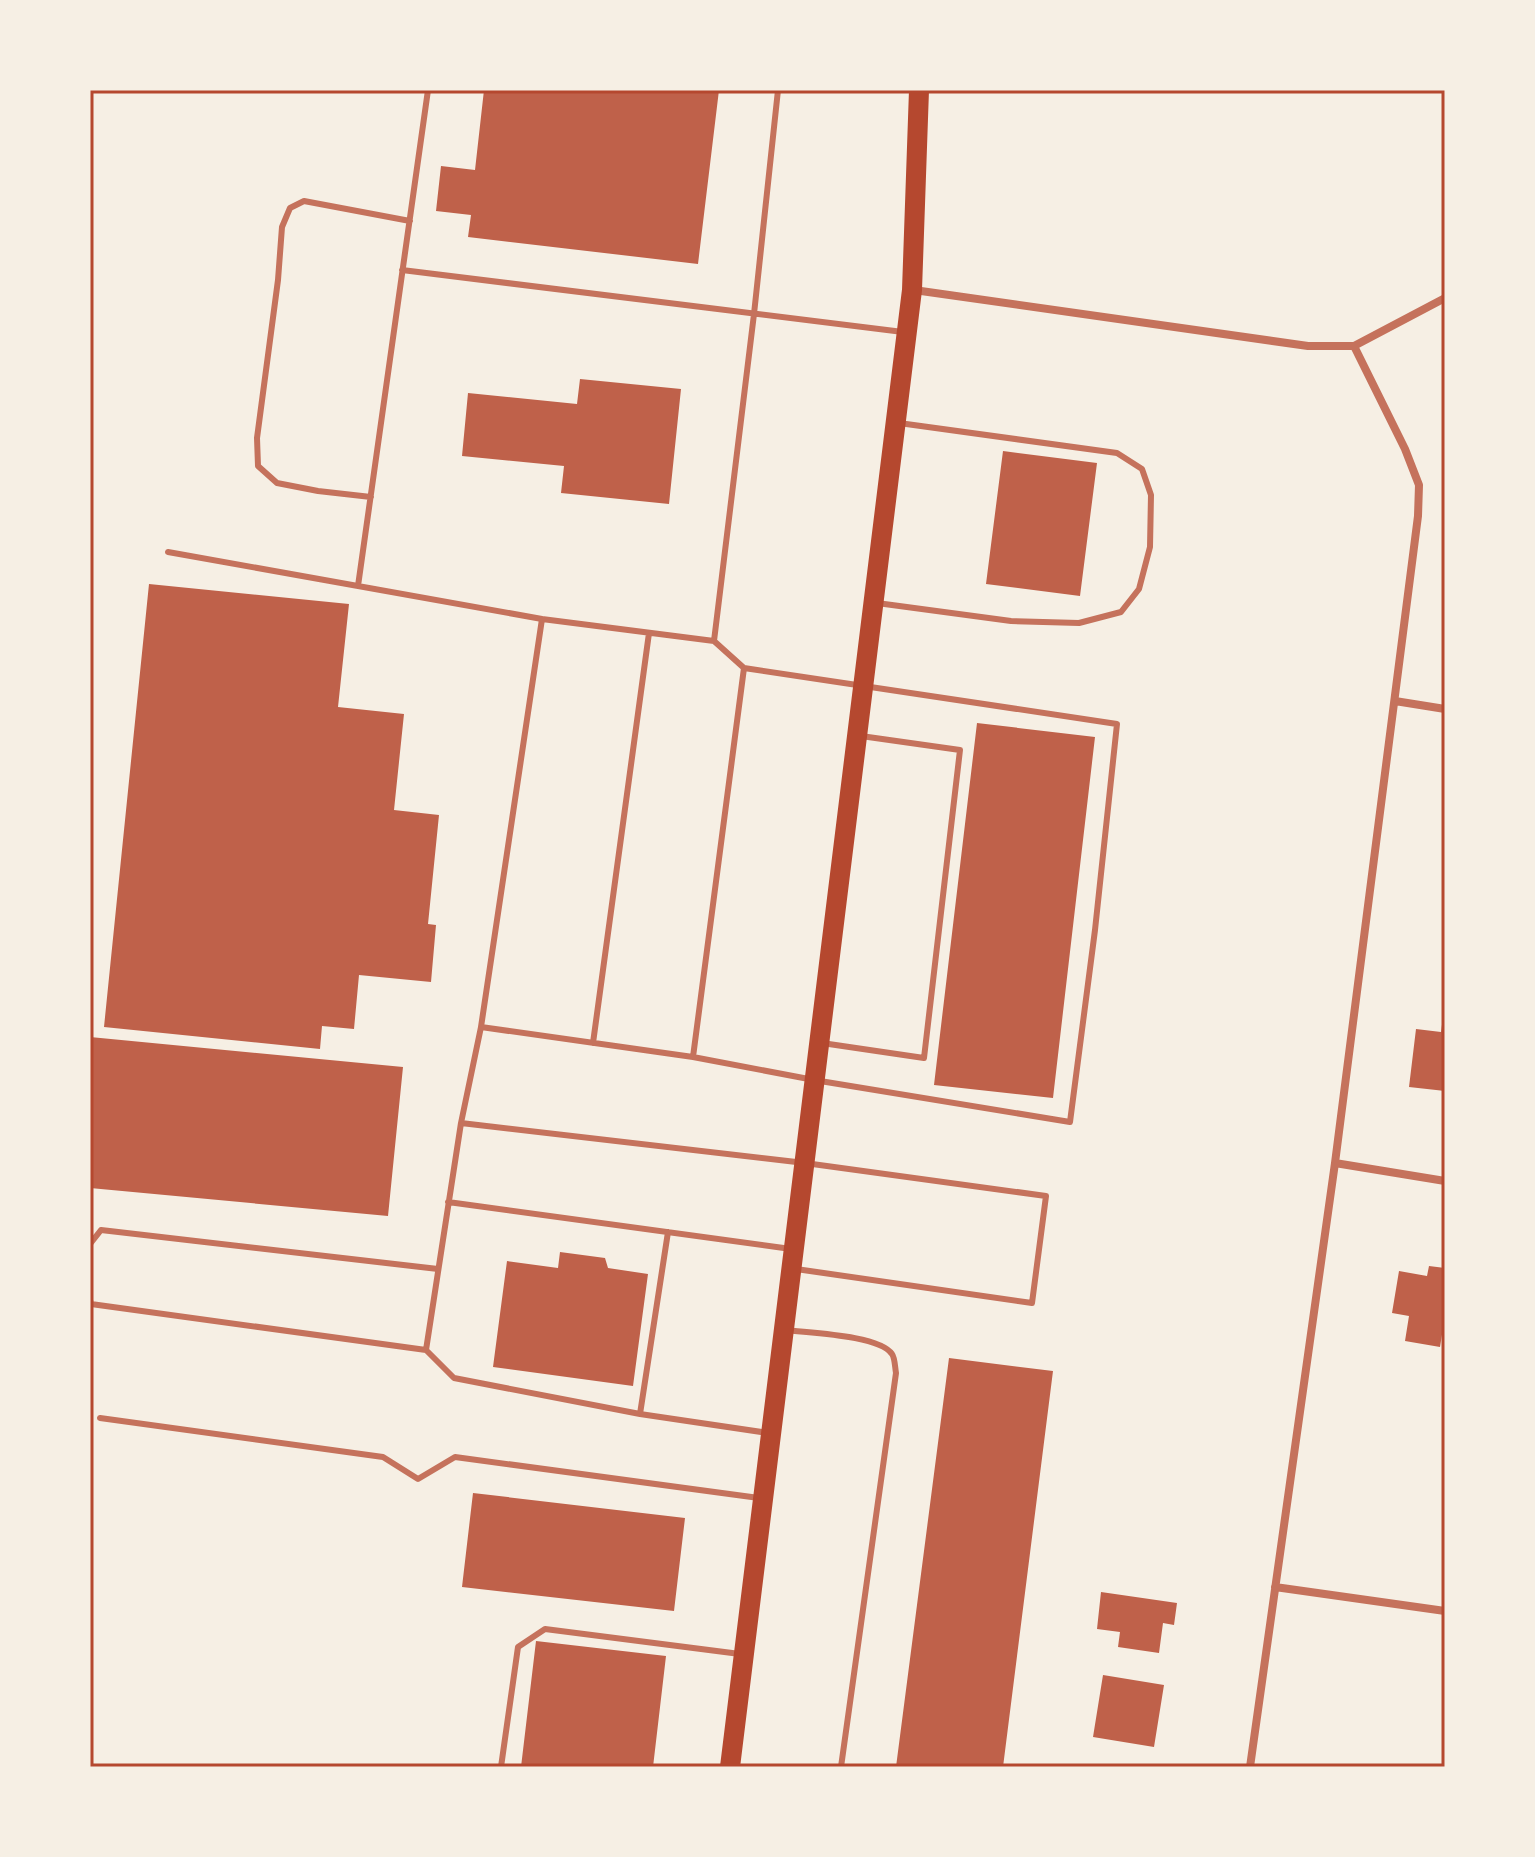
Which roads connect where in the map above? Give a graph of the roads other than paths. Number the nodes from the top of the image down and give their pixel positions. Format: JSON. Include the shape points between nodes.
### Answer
{"nodes":[{"id":1,"x":428,"y":90,"type":"edge"},
{"id":2,"x":778,"y":90,"type":"edge"},
{"id":3,"x":919,"y":90,"type":"edge"},
{"id":4,"x":410,"y":221,"type":"junction"},
{"id":5,"x":402,"y":270,"type":"junction"},
{"id":6,"x":912,"y":290,"type":"junction"},
{"id":7,"x":1445,"y":298,"type":"edge"},
{"id":8,"x":754,"y":314,"type":"junction"},
{"id":9,"x":907,"y":332,"type":"junction"},
{"id":10,"x":1354,"y":346,"type":"junction"},
{"id":11,"x":896,"y":422,"type":"junction"},
{"id":12,"x":371,"y":497,"type":"junction"},
{"id":13,"x":168,"y":552,"type":"dead end"},
{"id":14,"x":358,"y":586,"type":"junction"},
{"id":15,"x":874,"y":602,"type":"junction"},
{"id":16,"x":542,"y":619,"type":"junction"},
{"id":17,"x":649,"y":633,"type":"junction"},
{"id":18,"x":714,"y":641,"type":"junction"},
{"id":19,"x":744,"y":668,"type":"junction"},
{"id":20,"x":863,"y":687,"type":"junction"},
{"id":21,"x":1395,"y":701,"type":"junction"},
{"id":22,"x":1445,"y":709,"type":"edge"},
{"id":23,"x":857,"y":735,"type":"junction"},
{"id":24,"x":481,"y":1027,"type":"junction"},
{"id":25,"x":593,"y":1043,"type":"junction"},
{"id":26,"x":819,"y":1043,"type":"junction"},
{"id":27,"x":693,"y":1057,"type":"junction"},
{"id":28,"x":814,"y":1080,"type":"junction"},
{"id":29,"x":461,"y":1123,"type":"junction"},
{"id":30,"x":805,"y":1163,"type":"junction"},
{"id":31,"x":1335,"y":1163,"type":"junction"},
{"id":32,"x":1445,"y":1181,"type":"edge"},
{"id":33,"x":448,"y":1202,"type":"junction"},
{"id":34,"x":668,"y":1232,"type":"junction"},
{"id":35,"x":90,"y":1244,"type":"edge"},
{"id":36,"x":793,"y":1259,"type":"junction"},
{"id":37,"x":438,"y":1269,"type":"junction"},
{"id":38,"x":90,"y":1300,"type":"edge"},
{"id":39,"x":784,"y":1330,"type":"junction"},
{"id":40,"x":426,"y":1350,"type":"junction"},
{"id":41,"x":640,"y":1414,"type":"junction"},
{"id":42,"x":100,"y":1418,"type":"dead end"},
{"id":43,"x":771,"y":1434,"type":"junction"},
{"id":44,"x":764,"y":1499,"type":"junction"},
{"id":45,"x":1275,"y":1587,"type":"junction"},
{"id":46,"x":1445,"y":1611,"type":"edge"},
{"id":47,"x":744,"y":1654,"type":"junction"},
{"id":48,"x":501,"y":1767,"type":"edge"},
{"id":49,"x":730,"y":1767,"type":"edge"},
{"id":50,"x":841,"y":1767,"type":"edge"},
{"id":51,"x":1250,"y":1767,"type":"edge"}],
"edges":[{"from":1,"to":4,"type":"lane"},
{"from":2,"to":8,"type":"lane"},
{"from":3,"to":6,"type":"main road"},
{"from":4,"to":5,"type":"lane"},
{"from":4,"to":12,"type":"lane","via":[[304,201],[290,208],[282,227],[258,466],[277,483]]},
{"from":5,"to":8,"type":"lane"},
{"from":5,"to":12,"type":"lane"},
{"from":6,"to":9,"type":"main road"},
{"from":6,"to":10,"type":"street","via":[[1308,346]]},
{"from":7,"to":10,"type":"street"},
{"from":8,"to":9,"type":"lane"},
{"from":8,"to":18,"type":"lane"},
{"from":9,"to":11,"type":"main road"},
{"from":10,"to":21,"type":"street","via":[[1419,485]]},
{"from":11,"to":15,"type":"main road"},
{"from":11,"to":15,"type":"lane","via":[[1117,453],[1142,469],[1151,495],[1150,547],[1139,589],[1121,612],[1079,623],[1011,621]]},
{"from":12,"to":14,"type":"lane"},
{"from":13,"to":14,"type":"lane"},
{"from":14,"to":16,"type":"lane"},
{"from":15,"to":20,"type":"main road"},
{"from":16,"to":17,"type":"lane"},
{"from":16,"to":24,"type":"lane"},
{"from":17,"to":18,"type":"lane"},
{"from":17,"to":25,"type":"lane"},
{"from":18,"to":19,"type":"lane"},
{"from":19,"to":20,"type":"lane"},
{"from":19,"to":27,"type":"lane"},
{"from":20,"to":23,"type":"main road"},
{"from":20,"to":28,"type":"lane","via":[[1117,724],[1094,944],[1070,1122]]},
{"from":21,"to":22,"type":"street"},
{"from":21,"to":31,"type":"street"},
{"from":23,"to":26,"type":"main road"},
{"from":23,"to":26,"type":"lane","via":[[960,750],[924,1058]]},
{"from":24,"to":25,"type":"lane"},
{"from":24,"to":29,"type":"lane"},
{"from":25,"to":27,"type":"lane"},
{"from":26,"to":28,"type":"main road"},
{"from":27,"to":28,"type":"lane"},
{"from":28,"to":30,"type":"main road"},
{"from":29,"to":30,"type":"lane"},
{"from":29,"to":33,"type":"lane"},
{"from":30,"to":36,"type":"main road"},
{"from":30,"to":36,"type":"lane","via":[[1046,1196],[1032,1303]]},
{"from":31,"to":32,"type":"street"},
{"from":31,"to":45,"type":"street"},
{"from":33,"to":34,"type":"lane"},
{"from":33,"to":37,"type":"lane"},
{"from":34,"to":36,"type":"lane"},
{"from":34,"to":41,"type":"lane"},
{"from":35,"to":37,"type":"lane","via":[[101,1230]]},
{"from":36,"to":39,"type":"main road"},
{"from":37,"to":40,"type":"lane"},
{"from":38,"to":40,"type":"lane"},
{"from":39,"to":43,"type":"main road"},
{"from":39,"to":50,"type":"lane","via":[[881,1345],[892,1355],[896,1373]]},
{"from":40,"to":41,"type":"lane","via":[[454,1378]]},
{"from":41,"to":43,"type":"lane"},
{"from":42,"to":44,"type":"lane","via":[[383,1457],[418,1479],[455,1457]]},
{"from":43,"to":44,"type":"main road"},
{"from":44,"to":47,"type":"main road"},
{"from":45,"to":46,"type":"street"},
{"from":45,"to":51,"type":"street"},
{"from":47,"to":48,"type":"lane","via":[[545,1629],[518,1647]]},
{"from":47,"to":49,"type":"main road"}]}
